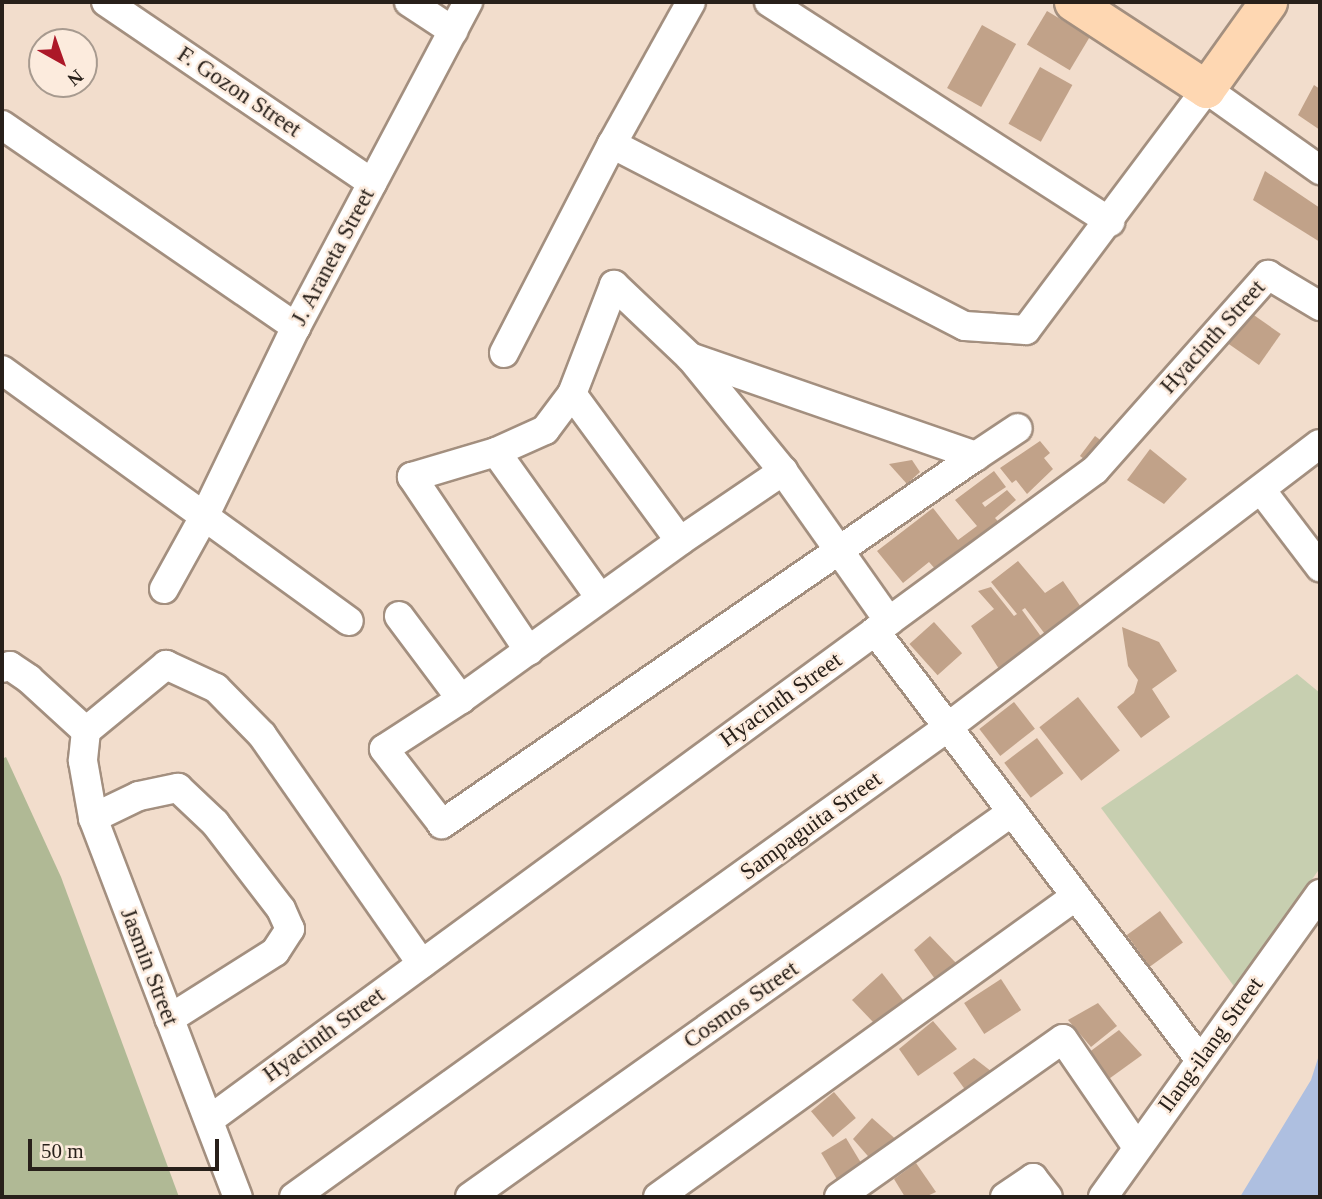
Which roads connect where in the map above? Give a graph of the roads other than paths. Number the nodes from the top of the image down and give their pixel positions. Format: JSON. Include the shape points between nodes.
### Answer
{"nodes":[{"id":1,"x":106,"y":2,"type":"edge"},
{"id":2,"x":409,"y":2,"type":"edge"},
{"id":3,"x":468,"y":2,"type":"edge"},
{"id":4,"x":691,"y":2,"type":"edge"},
{"id":5,"x":769,"y":2,"type":"edge"},
{"id":6,"x":1073,"y":2,"type":"edge"},
{"id":7,"x":1268,"y":2,"type":"edge"},
{"id":8,"x":453,"y":32,"type":"junction"},
{"id":9,"x":1206,"y":89,"type":"junction"},
{"id":10,"x":2,"y":125,"type":"edge"},
{"id":11,"x":612,"y":144,"type":"junction"},
{"id":12,"x":1320,"y":170,"type":"edge"},
{"id":13,"x":372,"y":183,"type":"junction"},
{"id":14,"x":1110,"y":222,"type":"junction"},
{"id":15,"x":1320,"y":306,"type":"edge"},
{"id":16,"x":296,"y":327,"type":"junction"},
{"id":17,"x":504,"y":353,"type":"dead end"},
{"id":18,"x":690,"y":357,"type":"junction"},
{"id":19,"x":2,"y":370,"type":"edge"},
{"id":20,"x":572,"y":394,"type":"junction"},
{"id":21,"x":1018,"y":428,"type":"dead end"},
{"id":22,"x":1320,"y":444,"type":"edge"},
{"id":23,"x":496,"y":452,"type":"junction"},
{"id":24,"x":976,"y":456,"type":"junction"},
{"id":25,"x":783,"y":471,"type":"junction"},
{"id":26,"x":1262,"y":491,"type":"junction"},
{"id":27,"x":205,"y":515,"type":"junction"},
{"id":28,"x":680,"y":541,"type":"junction"},
{"id":29,"x":838,"y":548,"type":"junction"},
{"id":30,"x":1320,"y":567,"type":"edge"},
{"id":31,"x":164,"y":589,"type":"dead end"},
{"id":32,"x":600,"y":598,"type":"junction"},
{"id":33,"x":399,"y":616,"type":"dead end"},
{"id":34,"x":349,"y":621,"type":"dead end"},
{"id":35,"x":882,"y":626,"type":"junction"},
{"id":36,"x":529,"y":650,"type":"junction"},
{"id":37,"x":2,"y":668,"type":"edge"},
{"id":38,"x":461,"y":699,"type":"junction"},
{"id":39,"x":948,"y":727,"type":"junction"},
{"id":40,"x":86,"y":731,"type":"junction"},
{"id":41,"x":1012,"y":813,"type":"junction"},
{"id":42,"x":93,"y":818,"type":"junction"},
{"id":43,"x":1320,"y":894,"type":"edge"},
{"id":44,"x":1076,"y":897,"type":"junction"},
{"id":45,"x":422,"y":964,"type":"junction"},
{"id":46,"x":169,"y":1018,"type":"junction"},
{"id":47,"x":1200,"y":1060,"type":"junction"},
{"id":48,"x":209,"y":1120,"type":"junction"},
{"id":49,"x":1137,"y":1147,"type":"junction"},
{"id":50,"x":239,"y":1197,"type":"edge"},
{"id":51,"x":294,"y":1197,"type":"edge"},
{"id":52,"x":470,"y":1197,"type":"edge"},
{"id":53,"x":658,"y":1197,"type":"edge"},
{"id":54,"x":839,"y":1197,"type":"edge"},
{"id":55,"x":1005,"y":1197,"type":"edge"},
{"id":56,"x":1048,"y":1197,"type":"edge"},
{"id":57,"x":1103,"y":1197,"type":"edge"}],
"edges":[{"from":1,"to":13,"type":"street","name":"F. Gozon Street"},
{"from":2,"to":8,"type":"street"},
{"from":3,"to":8,"type":"street","name":"J. Araneta Street"},
{"from":4,"to":11,"type":"street"},
{"from":5,"to":14,"type":"street"},
{"from":6,"to":9,"type":"main road"},
{"from":7,"to":9,"type":"main road"},
{"from":8,"to":13,"type":"street","name":"J. Araneta Street"},
{"from":9,"to":12,"type":"street"},
{"from":9,"to":14,"type":"street"},
{"from":10,"to":16,"type":"street"},
{"from":11,"to":14,"type":"street","via":[[965,326],[1026,330]]},
{"from":11,"to":17,"type":"street"},
{"from":13,"to":16,"type":"street","name":"J. Araneta Street"},
{"from":15,"to":35,"type":"street","name":"Hyacinth Street","via":[[1268,275],[1095,470]]},
{"from":16,"to":27,"type":"street","name":"J. Araneta Street"},
{"from":18,"to":20,"type":"street","via":[[614,285]]},
{"from":18,"to":24,"type":"street"},
{"from":18,"to":25,"type":"street"},
{"from":19,"to":27,"type":"street"},
{"from":20,"to":23,"type":"street","via":[[545,430]]},
{"from":20,"to":28,"type":"street"},
{"from":21,"to":24,"type":"street"},
{"from":22,"to":26,"type":"street","name":"Sampaguita Street"},
{"from":23,"to":32,"type":"street"},
{"from":23,"to":36,"type":"street","via":[[412,477]]},
{"from":24,"to":29,"type":"street"},
{"from":25,"to":28,"type":"street"},
{"from":25,"to":29,"type":"street"},
{"from":26,"to":30,"type":"street"},
{"from":26,"to":39,"type":"street","name":"Sampaguita Street"},
{"from":27,"to":31,"type":"street","name":"J. Araneta Street"},
{"from":27,"to":34,"type":"street"},
{"from":28,"to":32,"type":"street"},
{"from":29,"to":35,"type":"street"},
{"from":29,"to":38,"type":"street","via":[[442,824],[384,749]]},
{"from":32,"to":36,"type":"street"},
{"from":33,"to":38,"type":"street"},
{"from":35,"to":39,"type":"street"},
{"from":35,"to":45,"type":"street","name":"Hyacinth Street"},
{"from":36,"to":38,"type":"street"},
{"from":37,"to":40,"type":"street","via":[[10,666],[29,679]]},
{"from":39,"to":41,"type":"street"},
{"from":39,"to":51,"type":"street","name":"Sampaguita Street"},
{"from":40,"to":42,"type":"street","name":"Jasmin Street","via":[[83,761]]},
{"from":40,"to":45,"type":"street","via":[[166,665],[216,688],[262,735]]},
{"from":41,"to":44,"type":"street"},
{"from":41,"to":52,"type":"street","name":"Cosmos Street"},
{"from":42,"to":46,"type":"street","name":"Jasmin Street"},
{"from":42,"to":46,"type":"street","via":[[139,796],[178,788],[215,824],[281,909],[290,929],[275,952]]},
{"from":43,"to":47,"type":"street","name":"Ilang-ilang Street"},
{"from":44,"to":47,"type":"street"},
{"from":44,"to":53,"type":"street"},
{"from":45,"to":48,"type":"street","name":"Hyacinth Street"},
{"from":46,"to":48,"type":"street","name":"Jasmin Street"},
{"from":47,"to":49,"type":"street","name":"Ilang-ilang Street"},
{"from":48,"to":50,"type":"street","name":"Jasmin Street"},
{"from":49,"to":54,"type":"street","via":[[1063,1039]]},
{"from":49,"to":57,"type":"street","name":"Ilang-ilang Street"},
{"from":55,"to":56,"type":"street","via":[[1033,1178]]}]}
